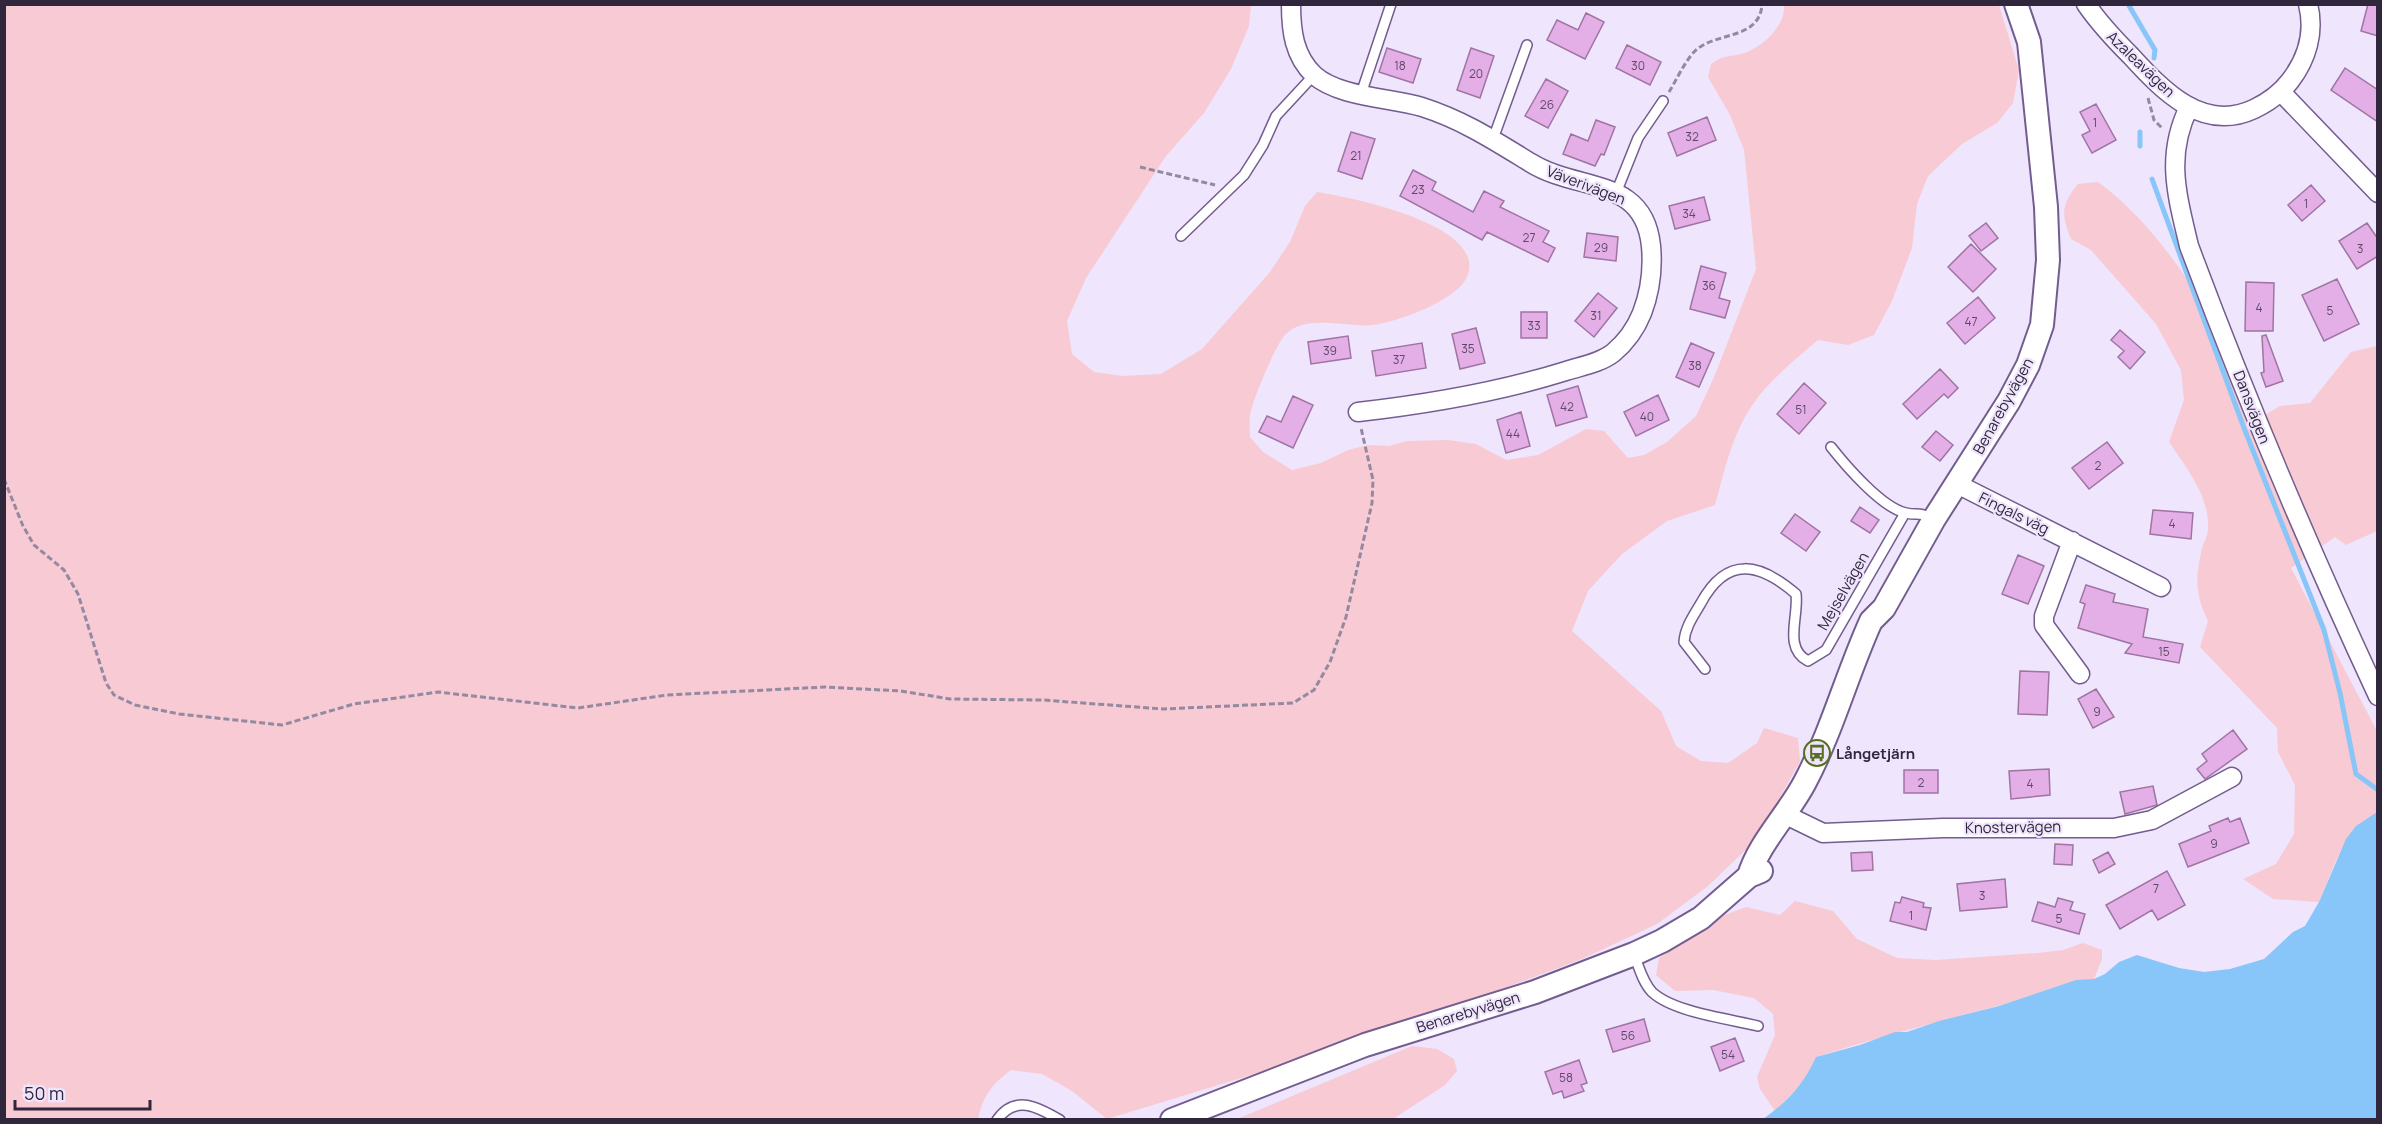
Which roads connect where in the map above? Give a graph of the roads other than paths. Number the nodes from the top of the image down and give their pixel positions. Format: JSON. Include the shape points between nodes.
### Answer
{"nodes":[{"id":1,"x":1290,"y":4,"type":"edge"},
{"id":2,"x":1391,"y":4,"type":"edge"},
{"id":3,"x":2016,"y":4,"type":"edge"},
{"id":4,"x":2086,"y":4,"type":"edge"},
{"id":5,"x":2308,"y":4,"type":"edge"},
{"id":6,"x":1527,"y":45,"type":"dead end"},
{"id":7,"x":1314,"y":75,"type":"junction"},
{"id":8,"x":2281,"y":92,"type":"junction"},
{"id":9,"x":1361,"y":94,"type":"junction"},
{"id":10,"x":1663,"y":101,"type":"road end"},
{"id":11,"x":2189,"y":107,"type":"junction"},
{"id":12,"x":1493,"y":139,"type":"junction"},
{"id":13,"x":1616,"y":193,"type":"junction"},
{"id":14,"x":2378,"y":193,"type":"edge"},
{"id":15,"x":1181,"y":236,"type":"dead end"},
{"id":16,"x":1358,"y":412,"type":"road end"},
{"id":17,"x":1831,"y":447,"type":"dead end"},
{"id":18,"x":1957,"y":484,"type":"junction"},
{"id":19,"x":1905,"y":513,"type":"junction"},
{"id":20,"x":1934,"y":519,"type":"junction"},
{"id":21,"x":2072,"y":541,"type":"junction"},
{"id":22,"x":2161,"y":587,"type":"dead end"},
{"id":23,"x":1705,"y":669,"type":"dead end"},
{"id":24,"x":2080,"y":674,"type":"dead end"},
{"id":25,"x":2376,"y":691,"type":"edge"},
{"id":26,"x":2232,"y":777,"type":"dead end"},
{"id":27,"x":1792,"y":819,"type":"junction"},
{"id":28,"x":1634,"y":954,"type":"junction"},
{"id":29,"x":1758,"y":1026,"type":"dead end"},
{"id":30,"x":997,"y":1119,"type":"edge"},
{"id":31,"x":1060,"y":1119,"type":"edge"},
{"id":32,"x":1172,"y":1119,"type":"edge"}],
"edges":[{"from":1,"to":7,"type":"street","via":[[1292,40]]},
{"from":2,"to":9,"type":"lane"},
{"from":3,"to":18,"type":"street","name":"Benarebyvägen","via":[[2029,42],[2040,141],[2047,295],[2042,325],[2028,365]]},
{"from":4,"to":11,"type":"street","name":"Azaleavägen","via":[[2146,72]]},
{"from":5,"to":8,"type":"street","name":"Azaleavägen","via":[[2311,33],[2306,54]]},
{"from":6,"to":12,"type":"lane"},
{"from":7,"to":9,"type":"street","name":"Väverivägen","via":[[1333,86]]},
{"from":7,"to":15,"type":"lane","via":[[1276,116],[1254,162]]},
{"from":8,"to":11,"type":"street","name":"Azaleavägen","via":[[2236,116],[2211,116]]},
{"from":8,"to":14,"type":"street"},
{"from":9,"to":12,"type":"street","name":"Väverivägen","via":[[1421,107],[1472,126]]},
{"from":10,"to":13,"type":"lane","via":[[1638,138]]},
{"from":11,"to":25,"type":"street","name":"Dansvägen","via":[[2176,135],[2174,155],[2189,246],[2285,491]]},
{"from":12,"to":13,"type":"street","name":"Väverivägen","via":[[1556,175]]},
{"from":13,"to":16,"type":"street","name":"Väverivägen","via":[[1641,211],[1649,229],[1651,273],[1639,321],[1612,353],[1545,378],[1421,405]]},
{"from":17,"to":19,"type":"lane","via":[[1867,487]]},
{"from":18,"to":20,"type":"street","name":"Benarebyvägen"},
{"from":18,"to":21,"type":"street","name":"Fingals väg"},
{"from":19,"to":20,"type":"lane","via":[[1920,512]]},
{"from":19,"to":23,"type":"lane","name":"Mejselvägen","via":[[1826,650],[1808,661],[1794,648],[1796,594],[1782,582],[1745,567],[1721,576],[1685,632],[1684,642]]},
{"from":20,"to":27,"type":"street","name":"Benarebyvägen","via":[[1884,609],[1871,621]]},
{"from":21,"to":22,"type":"street","name":"Fingals väg"},
{"from":21,"to":24,"type":"street","via":[[2044,625]]},
{"from":26,"to":27,"type":"street","name":"Knostervägen","via":[[2152,820],[2114,828],[1823,833]]},
{"from":27,"to":28,"type":"street","name":"Benarebyvägen","via":[[1752,863],[1749,876],[1701,918]]},
{"from":28,"to":29,"type":"lane","via":[[1651,992],[1662,999]]},
{"from":28,"to":32,"type":"street","name":"Benarebyvägen","via":[[1535,992],[1365,1045]]},
{"from":30,"to":31,"type":"lane","via":[[1007,1108],[1022,1103]]}]}
